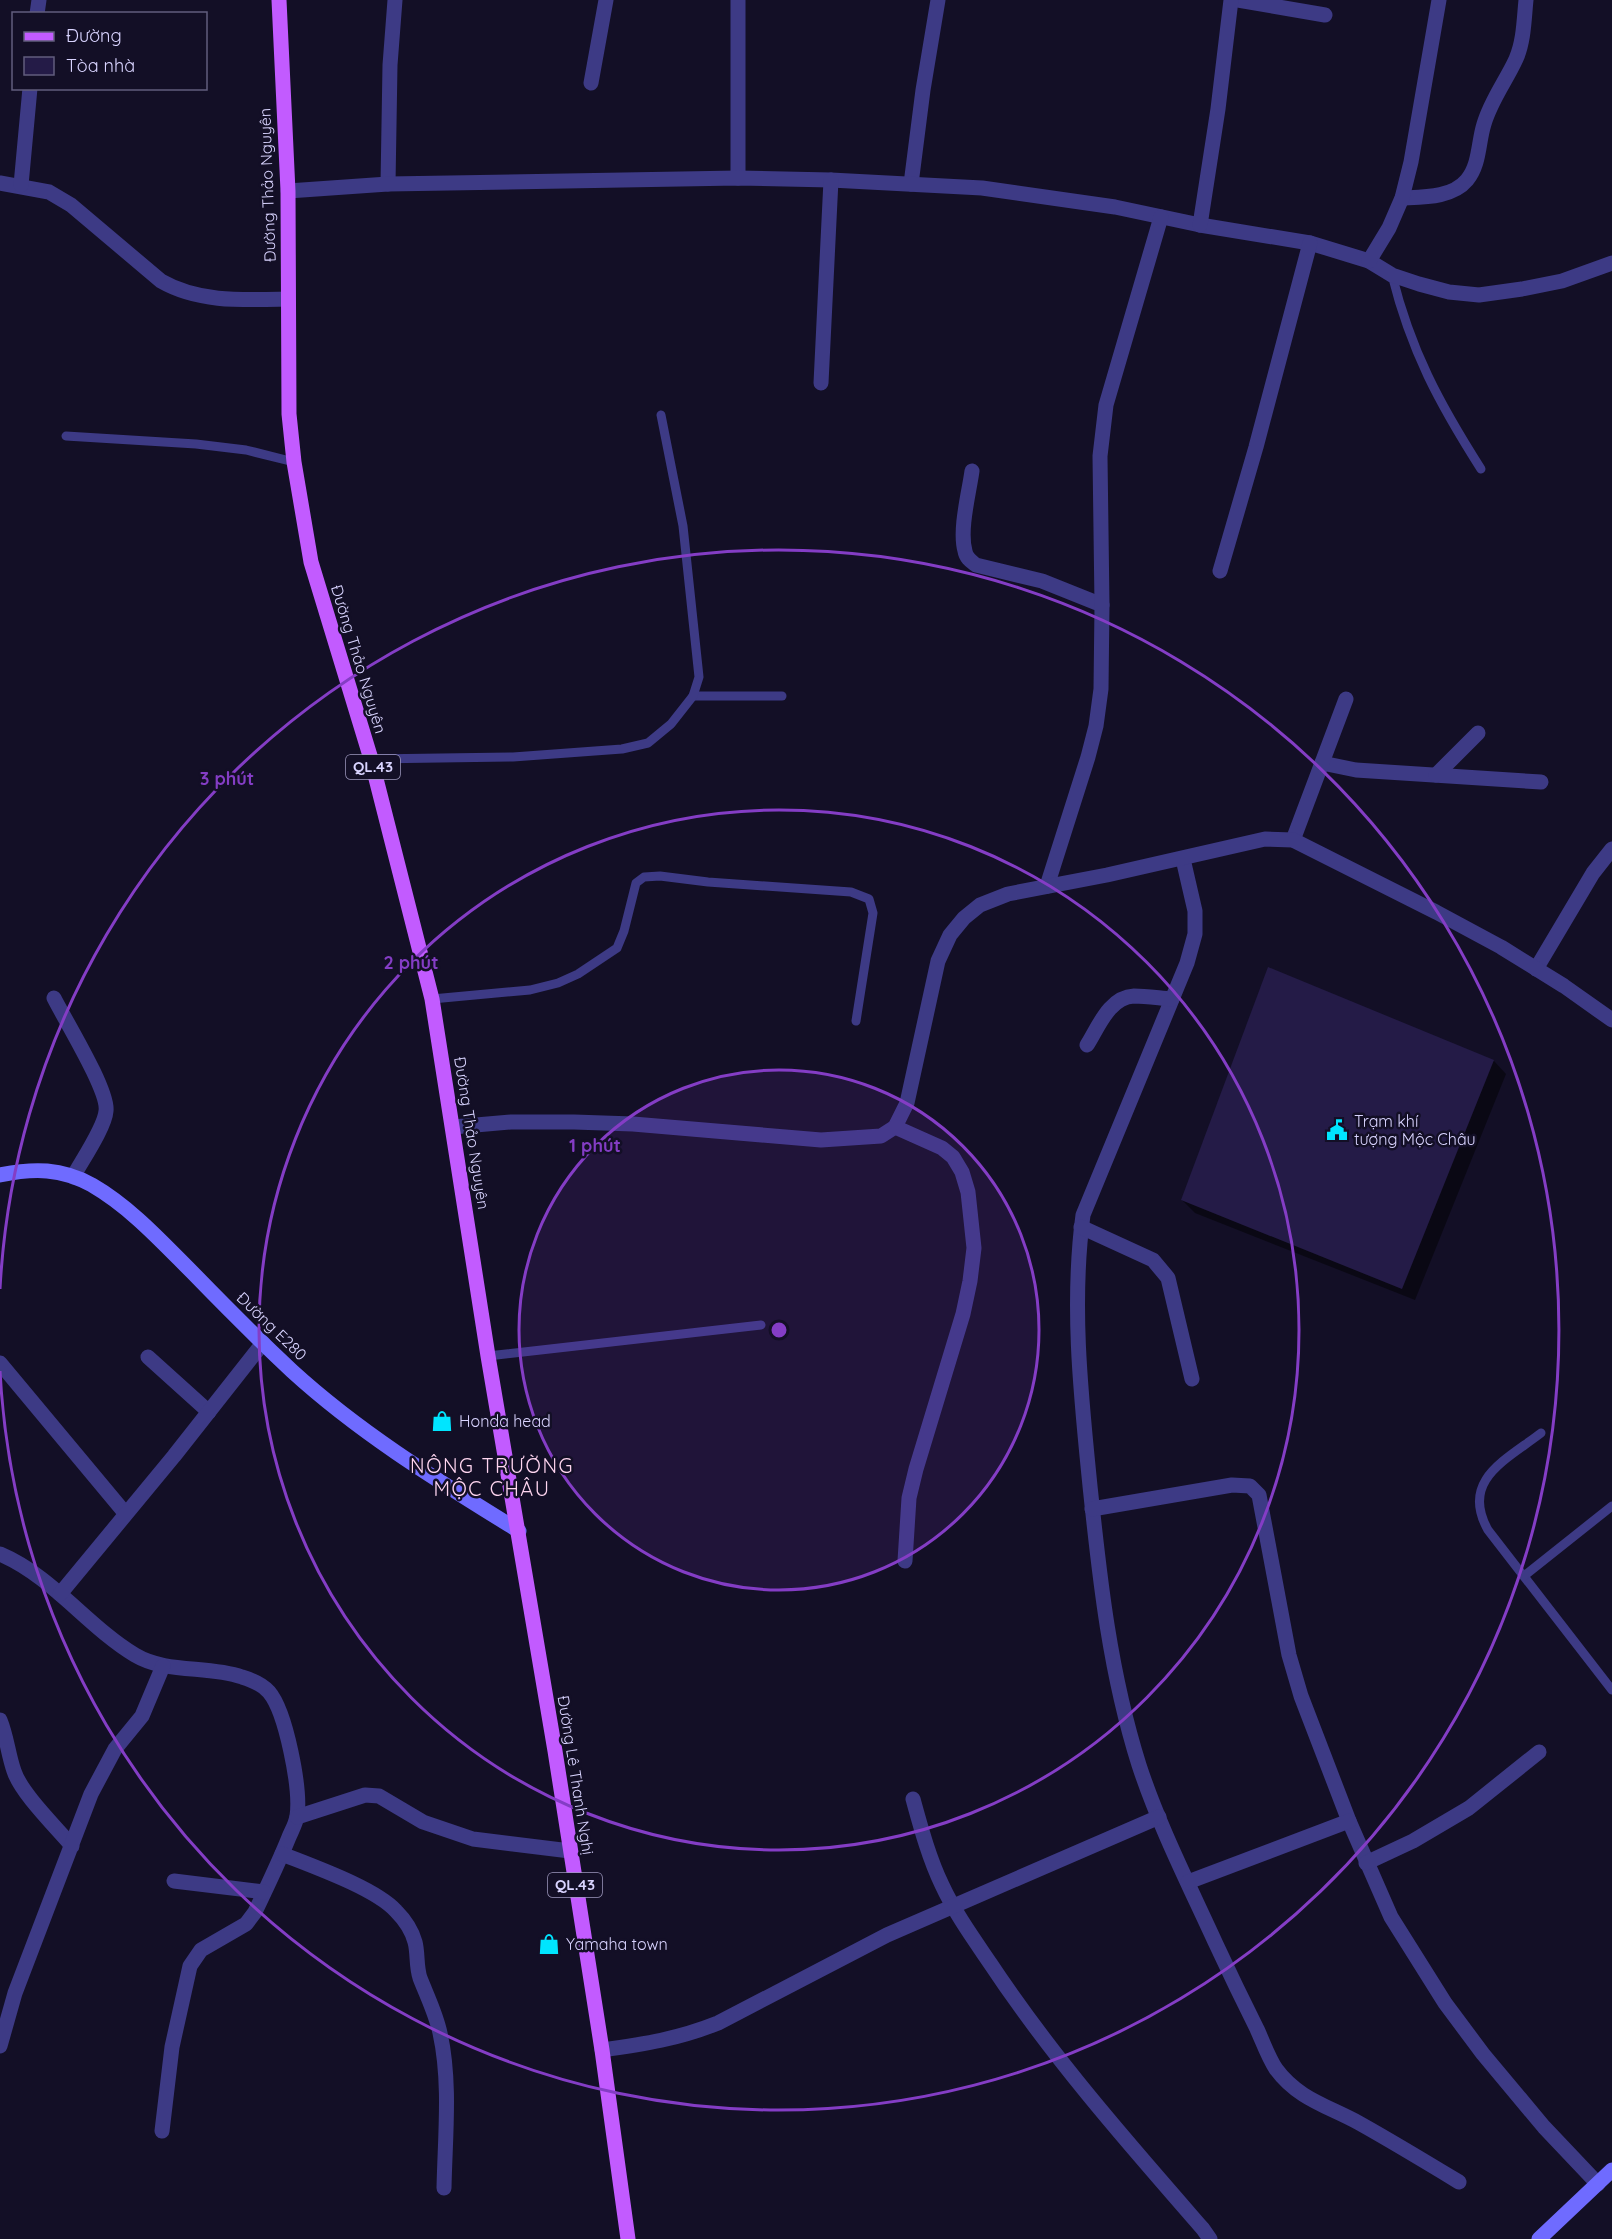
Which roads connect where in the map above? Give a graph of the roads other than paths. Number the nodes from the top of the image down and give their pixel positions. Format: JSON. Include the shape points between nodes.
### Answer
{"nodes":[{"id":1,"x":279,"y":0,"type":"edge"},
{"id":2,"x":395,"y":0,"type":"edge"},
{"id":3,"x":606,"y":0,"type":"edge"},
{"id":4,"x":738,"y":0,"type":"edge"},
{"id":5,"x":938,"y":0,"type":"edge"},
{"id":6,"x":1231,"y":0,"type":"edge"},
{"id":7,"x":1238,"y":0,"type":"edge"},
{"id":8,"x":1439,"y":0,"type":"edge"},
{"id":9,"x":1526,"y":0,"type":"edge"},
{"id":10,"x":1325,"y":15,"type":"dead end"},
{"id":11,"x":591,"y":83,"type":"dead end"},
{"id":12,"x":30,"y":90,"type":"edge"},
{"id":13,"x":738,"y":178,"type":"junction"},
{"id":14,"x":831,"y":180,"type":"junction"},
{"id":15,"x":0,"y":183,"type":"edge"},
{"id":16,"x":388,"y":183,"type":"junction"},
{"id":17,"x":911,"y":184,"type":"junction"},
{"id":18,"x":21,"y":185,"type":"junction"},
{"id":19,"x":288,"y":190,"type":"junction"},
{"id":20,"x":1402,"y":198,"type":"junction"},
{"id":21,"x":1161,"y":217,"type":"junction"},
{"id":22,"x":1200,"y":225,"type":"junction"},
{"id":23,"x":1310,"y":243,"type":"junction"},
{"id":24,"x":1369,"y":261,"type":"junction"},
{"id":25,"x":1612,"y":263,"type":"edge"},
{"id":26,"x":1392,"y":275,"type":"junction"},
{"id":27,"x":288,"y":299,"type":"junction"},
{"id":28,"x":821,"y":383,"type":"dead end"},
{"id":29,"x":661,"y":415,"type":"dead end"},
{"id":30,"x":66,"y":436,"type":"dead end"},
{"id":31,"x":294,"y":462,"type":"junction"},
{"id":32,"x":1480,"y":469,"type":"dead end"},
{"id":33,"x":972,"y":471,"type":"dead end"},
{"id":34,"x":1220,"y":571,"type":"dead end"},
{"id":35,"x":1102,"y":605,"type":"junction"},
{"id":36,"x":693,"y":696,"type":"junction"},
{"id":37,"x":782,"y":696,"type":"dead end"},
{"id":38,"x":1346,"y":699,"type":"dead end"},
{"id":39,"x":1478,"y":733,"type":"dead end"},
{"id":40,"x":371,"y":759,"type":"junction"},
{"id":41,"x":1322,"y":763,"type":"junction"},
{"id":42,"x":1436,"y":775,"type":"junction"},
{"id":43,"x":1541,"y":782,"type":"dead end"},
{"id":44,"x":1293,"y":840,"type":"junction"},
{"id":45,"x":1612,"y":849,"type":"edge"},
{"id":46,"x":1183,"y":859,"type":"junction"},
{"id":47,"x":1047,"y":886,"type":"junction"},
{"id":48,"x":1536,"y":969,"type":"junction"},
{"id":49,"x":54,"y":998,"type":"dead end"},
{"id":50,"x":432,"y":999,"type":"junction"},
{"id":51,"x":1172,"y":999,"type":"junction"},
{"id":52,"x":1612,"y":1020,"type":"edge"},
{"id":53,"x":856,"y":1021,"type":"dead end"},
{"id":54,"x":1087,"y":1046,"type":"dead end"},
{"id":55,"x":453,"y":1127,"type":"junction"},
{"id":56,"x":896,"y":1127,"type":"junction"},
{"id":57,"x":0,"y":1175,"type":"edge"},
{"id":58,"x":73,"y":1177,"type":"junction"},
{"id":59,"x":1081,"y":1227,"type":"junction"},
{"id":60,"x":761,"y":1325,"type":"dead end"},
{"id":61,"x":263,"y":1343,"type":"junction"},
{"id":62,"x":488,"y":1356,"type":"junction"},
{"id":63,"x":148,"y":1357,"type":"dead end"},
{"id":64,"x":0,"y":1363,"type":"edge"},
{"id":65,"x":1192,"y":1379,"type":"dead end"},
{"id":66,"x":209,"y":1412,"type":"junction"},
{"id":67,"x":1541,"y":1433,"type":"dead end"},
{"id":68,"x":1612,"y":1506,"type":"edge"},
{"id":69,"x":1092,"y":1509,"type":"junction"},
{"id":70,"x":125,"y":1513,"type":"junction"},
{"id":71,"x":519,"y":1531,"type":"junction"},
{"id":72,"x":0,"y":1554,"type":"edge"},
{"id":73,"x":905,"y":1561,"type":"dead end"},
{"id":74,"x":1524,"y":1576,"type":"junction"},
{"id":75,"x":60,"y":1594,"type":"junction"},
{"id":76,"x":164,"y":1666,"type":"junction"},
{"id":77,"x":1611,"y":1687,"type":"edge"},
{"id":78,"x":0,"y":1720,"type":"edge"},
{"id":79,"x":1539,"y":1752,"type":"dead end"},
{"id":80,"x":7,"y":1773,"type":"edge"},
{"id":81,"x":913,"y":1799,"type":"dead end"},
{"id":82,"x":297,"y":1817,"type":"junction"},
{"id":83,"x":1159,"y":1817,"type":"junction"},
{"id":84,"x":1349,"y":1821,"type":"junction"},
{"id":85,"x":72,"y":1846,"type":"junction"},
{"id":86,"x":570,"y":1851,"type":"junction"},
{"id":87,"x":282,"y":1854,"type":"junction"},
{"id":88,"x":1366,"y":1863,"type":"junction"},
{"id":89,"x":174,"y":1881,"type":"dead end"},
{"id":90,"x":1188,"y":1882,"type":"junction"},
{"id":91,"x":264,"y":1892,"type":"junction"},
{"id":92,"x":953,"y":1907,"type":"junction"},
{"id":93,"x":0,"y":2046,"type":"edge"},
{"id":94,"x":602,"y":2050,"type":"junction"},
{"id":95,"x":162,"y":2130,"type":"dead end"},
{"id":96,"x":1612,"y":2170,"type":"edge"},
{"id":97,"x":1460,"y":2182,"type":"dead end"},
{"id":98,"x":1598,"y":2184,"type":"junction"},
{"id":99,"x":444,"y":2188,"type":"dead end"},
{"id":100,"x":628,"y":2239,"type":"edge"},
{"id":101,"x":1210,"y":2239,"type":"edge"},
{"id":102,"x":1539,"y":2239,"type":"edge"}],
"edges":[{"from":1,"to":19,"type":"main road","name":"Đường Thảo Nguyên","number":"QL.43"},
{"from":2,"to":16,"type":"street"},
{"from":3,"to":11,"type":"street"},
{"from":4,"to":13,"type":"street"},
{"from":5,"to":17,"type":"street"},
{"from":6,"to":22,"type":"street"},
{"from":7,"to":10,"type":"street"},
{"from":8,"to":20,"type":"street"},
{"from":9,"to":20,"type":"street","via":[[1516,58],[1493,98],[1475,166],[1466,182],[1434,196]]},
{"from":12,"to":18,"type":"street"},
{"from":13,"to":14,"type":"street"},
{"from":13,"to":16,"type":"street"},
{"from":14,"to":17,"type":"street"},
{"from":14,"to":28,"type":"street"},
{"from":15,"to":18,"type":"street"},
{"from":16,"to":19,"type":"street"},
{"from":17,"to":21,"type":"street","via":[[982,188]]},
{"from":18,"to":27,"type":"street","via":[[49,192],[71,205],[161,281],[176,289],[226,299]]},
{"from":19,"to":27,"type":"main road","name":"Đường Thảo Nguyên","number":"QL.43"},
{"from":20,"to":24,"type":"street"},
{"from":21,"to":22,"type":"street"},
{"from":21,"to":35,"type":"street","via":[[1106,405],[1100,456]]},
{"from":22,"to":23,"type":"street"},
{"from":23,"to":24,"type":"street"},
{"from":23,"to":34,"type":"street"},
{"from":24,"to":26,"type":"street"},
{"from":25,"to":26,"type":"street","via":[[1562,281],[1479,295]]},
{"from":26,"to":32,"type":"lane","via":[[1402,316],[1431,385]]},
{"from":27,"to":31,"type":"main road","name":"Đường Thảo Nguyên","number":"QL.43","via":[[288,414]]},
{"from":29,"to":36,"type":"lane","via":[[683,526],[693,613],[699,677]]},
{"from":30,"to":31,"type":"lane","via":[[196,444],[246,450]]},
{"from":31,"to":40,"type":"main road","name":"Đường Thảo Nguyên","number":"QL.43","via":[[311,562]]},
{"from":33,"to":35,"type":"street","via":[[963,535],[969,560],[1042,581]]},
{"from":35,"to":47,"type":"street","via":[[1101,689],[1096,726]]},
{"from":36,"to":37,"type":"lane"},
{"from":36,"to":40,"type":"lane","via":[[671,724],[648,743],[513,757]]},
{"from":38,"to":41,"type":"street"},
{"from":39,"to":42,"type":"street"},
{"from":40,"to":50,"type":"main road","name":"Đường Thảo Nguyên","number":"QL.43"},
{"from":41,"to":42,"type":"street","via":[[1356,770]]},
{"from":41,"to":44,"type":"street"},
{"from":42,"to":43,"type":"street"},
{"from":44,"to":46,"type":"street","via":[[1265,839]]},
{"from":44,"to":48,"type":"street","via":[[1436,912]]},
{"from":45,"to":48,"type":"street","via":[[1593,873]]},
{"from":46,"to":47,"type":"street"},
{"from":46,"to":51,"type":"street","via":[[1195,910],[1195,934]]},
{"from":47,"to":56,"type":"street","via":[[980,905],[950,935],[938,961],[916,1068]]},
{"from":48,"to":52,"type":"street"},
{"from":49,"to":58,"type":"street","via":[[105,1100],[103,1121]]},
{"from":50,"to":53,"type":"lane","via":[[530,990],[578,974],[616,948],[636,883],[644,877],[660,876],[851,892],[868,899],[873,913]]},
{"from":50,"to":55,"type":"main road","name":"Đường Thảo Nguyên","number":"QL.43"},
{"from":51,"to":54,"type":"street","via":[[1123,999],[1106,1014]]},
{"from":51,"to":59,"type":"street","via":[[1098,1176]]},
{"from":55,"to":56,"type":"street","via":[[511,1122],[633,1124],[821,1140],[881,1136]]},
{"from":55,"to":62,"type":"main road","name":"Đường Thảo Nguyên","number":"QL.43"},
{"from":56,"to":73,"type":"street","via":[[953,1157],[968,1192],[974,1248],[963,1314],[909,1498]]},
{"from":57,"to":58,"type":"main road","name":"Đường E280","via":[[25,1170],[60,1171]]},
{"from":58,"to":61,"type":"main road","name":"Đường E280","via":[[92,1185],[153,1233]]},
{"from":59,"to":65,"type":"street","via":[[1153,1260],[1168,1278]]},
{"from":59,"to":69,"type":"street","via":[[1077,1287],[1079,1353]]},
{"from":60,"to":62,"type":"lane"},
{"from":61,"to":66,"type":"street"},
{"from":61,"to":71,"type":"main road","name":"Đường E280","via":[[373,1437]]},
{"from":62,"to":71,"type":"main road","name":"Đường Thảo Nguyên","number":"QL.43"},
{"from":63,"to":66,"type":"street"},
{"from":64,"to":70,"type":"street"},
{"from":66,"to":70,"type":"street"},
{"from":67,"to":74,"type":"lane","via":[[1495,1468],[1478,1496],[1482,1520]]},
{"from":68,"to":74,"type":"lane"},
{"from":69,"to":83,"type":"street","via":[[1110,1651],[1127,1725]]},
{"from":69,"to":84,"type":"street","via":[[1232,1485],[1250,1486],[1259,1495],[1289,1655]]},
{"from":70,"to":75,"type":"street"},
{"from":71,"to":86,"type":"main road","name":"Đường Lê Thanh Nghị","number":"QL.43"},
{"from":72,"to":75,"type":"street"},
{"from":74,"to":77,"type":"lane"},
{"from":75,"to":76,"type":"street","via":[[117,1643]]},
{"from":76,"to":82,"type":"street","via":[[239,1676],[270,1693],[282,1721],[297,1782]]},
{"from":76,"to":85,"type":"street","via":[[142,1716],[102,1772]]},
{"from":78,"to":80,"type":"street","via":[[10,1750]]},
{"from":79,"to":88,"type":"street","via":[[1460,1814]]},
{"from":80,"to":85,"type":"street"},
{"from":81,"to":92,"type":"street","via":[[936,1872]]},
{"from":82,"to":86,"type":"street","via":[[365,1795],[379,1796],[423,1822],[473,1839]]},
{"from":82,"to":87,"type":"street"},
{"from":83,"to":90,"type":"street"},
{"from":83,"to":92,"type":"street"},
{"from":84,"to":88,"type":"street"},
{"from":84,"to":90,"type":"street"},
{"from":85,"to":93,"type":"street","via":[[15,1993]]},
{"from":86,"to":94,"type":"main road","name":"Đường Lê Thanh Nghị","number":"QL.43"},
{"from":87,"to":91,"type":"street"},
{"from":87,"to":99,"type":"street","via":[[377,1896],[395,1909],[415,1941],[419,1976],[435,2015],[446,2064]]},
{"from":88,"to":98,"type":"street","via":[[1391,1917],[1445,2003],[1511,2090]]},
{"from":89,"to":91,"type":"street"},
{"from":90,"to":97,"type":"street","via":[[1276,2068],[1308,2099],[1344,2115]]},
{"from":91,"to":95,"type":"street","via":[[246,1924],[201,1950],[190,1966],[172,2047]]},
{"from":92,"to":94,"type":"street","via":[[886,1935],[718,2023],[660,2042]]},
{"from":92,"to":101,"type":"street","via":[[1055,2055]]},
{"from":94,"to":100,"type":"main road","name":"Đường Lê Thanh Nghị","number":"QL.43"},
{"from":96,"to":98,"type":"main road"},
{"from":98,"to":102,"type":"main road"}]}
